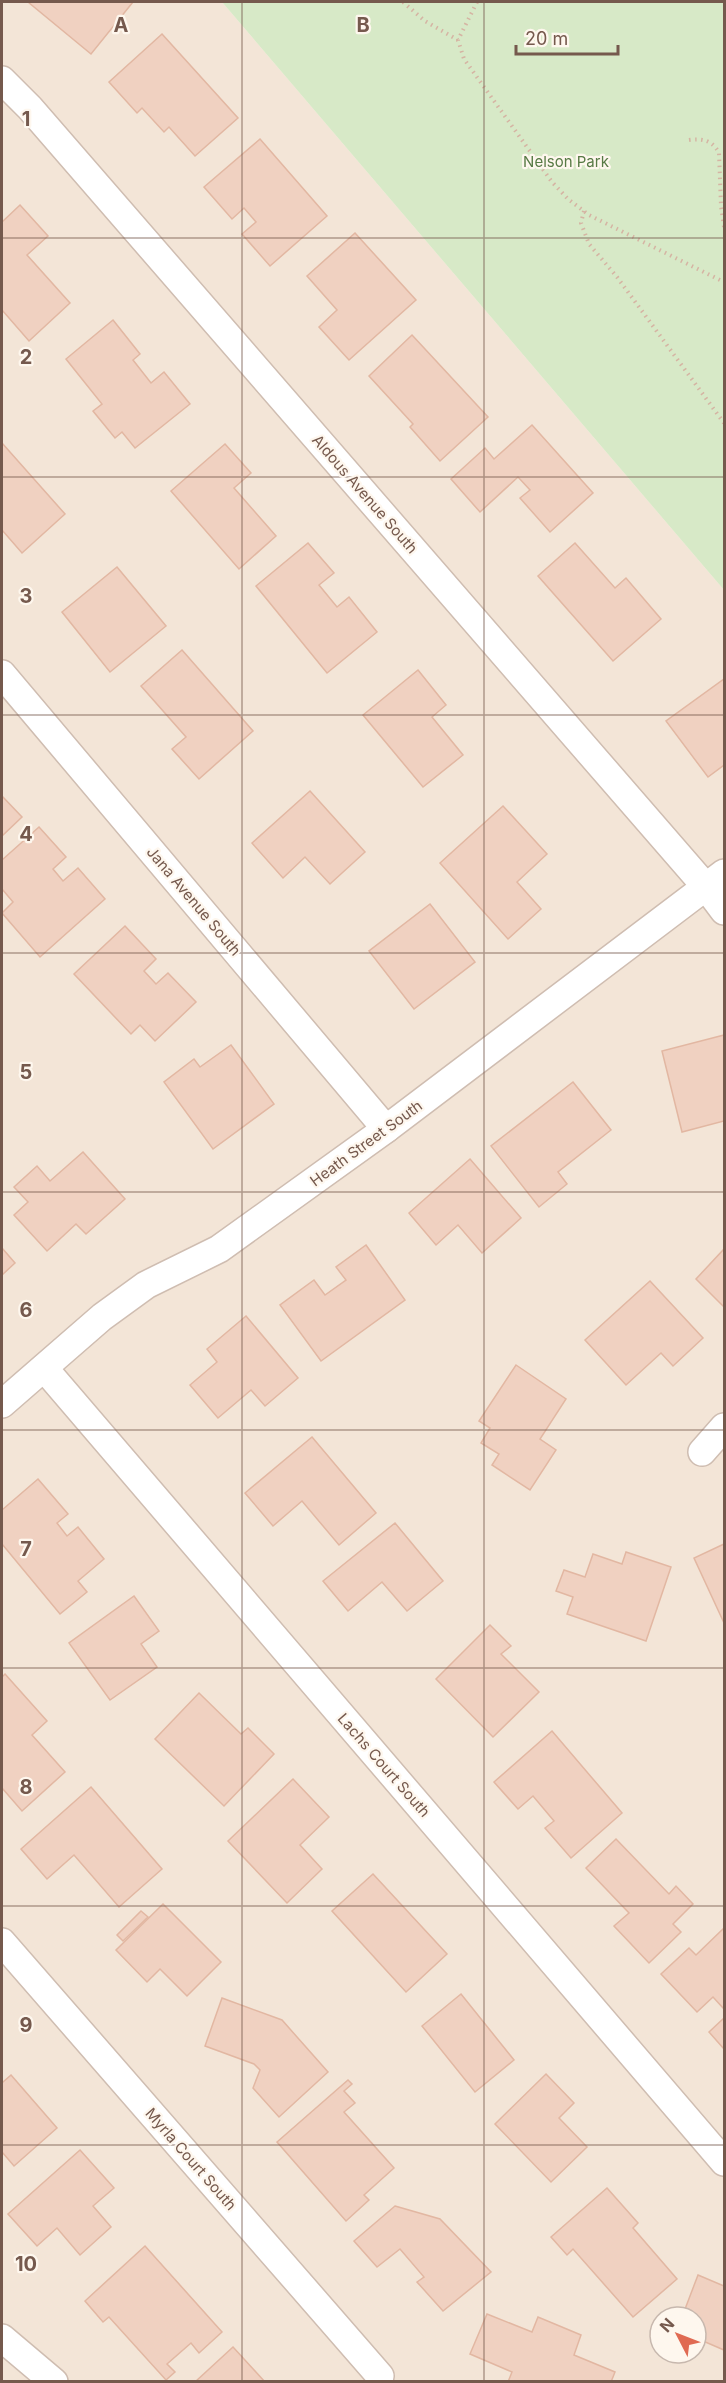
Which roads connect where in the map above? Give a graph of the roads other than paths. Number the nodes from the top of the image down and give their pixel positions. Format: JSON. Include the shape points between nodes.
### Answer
{"nodes":[{"id":1,"x":2,"y":80,"type":"edge"},
{"id":2,"x":2,"y":674,"type":"edge"},
{"id":3,"x":715,"y":880,"type":"edge"},
{"id":4,"x":724,"y":911,"type":"edge"},
{"id":5,"x":386,"y":1129,"type":"junction"},
{"id":6,"x":44,"y":1368,"type":"junction"},
{"id":7,"x":2,"y":1404,"type":"edge"},
{"id":8,"x":724,"y":1427,"type":"edge"},
{"id":9,"x":702,"y":1452,"type":"dead end"},
{"id":10,"x":2,"y":1942,"type":"edge"},
{"id":11,"x":724,"y":2162,"type":"edge"},
{"id":12,"x":2,"y":2338,"type":"edge"},
{"id":13,"x":380,"y":2376,"type":"dead end"},
{"id":14,"x":54,"y":2382,"type":"edge"}],
"edges":[{"from":1,"to":3,"type":"street","name":"Aldous Avenue South"},
{"from":2,"to":5,"type":"street","name":"Jana Avenue South"},
{"from":3,"to":4,"type":"street","name":"Aldous Avenue South"},
{"from":3,"to":5,"type":"street","name":"Heath Street South"},
{"from":5,"to":6,"type":"street","name":"Heath Street South","via":[[219,1250],[146,1285]]},
{"from":6,"to":7,"type":"street","name":"Heath Street South"},
{"from":6,"to":11,"type":"street","name":"Lachs Court South"},
{"from":8,"to":9,"type":"street"},
{"from":10,"to":13,"type":"street","name":"Myrla Court South"},
{"from":12,"to":14,"type":"street"}]}
